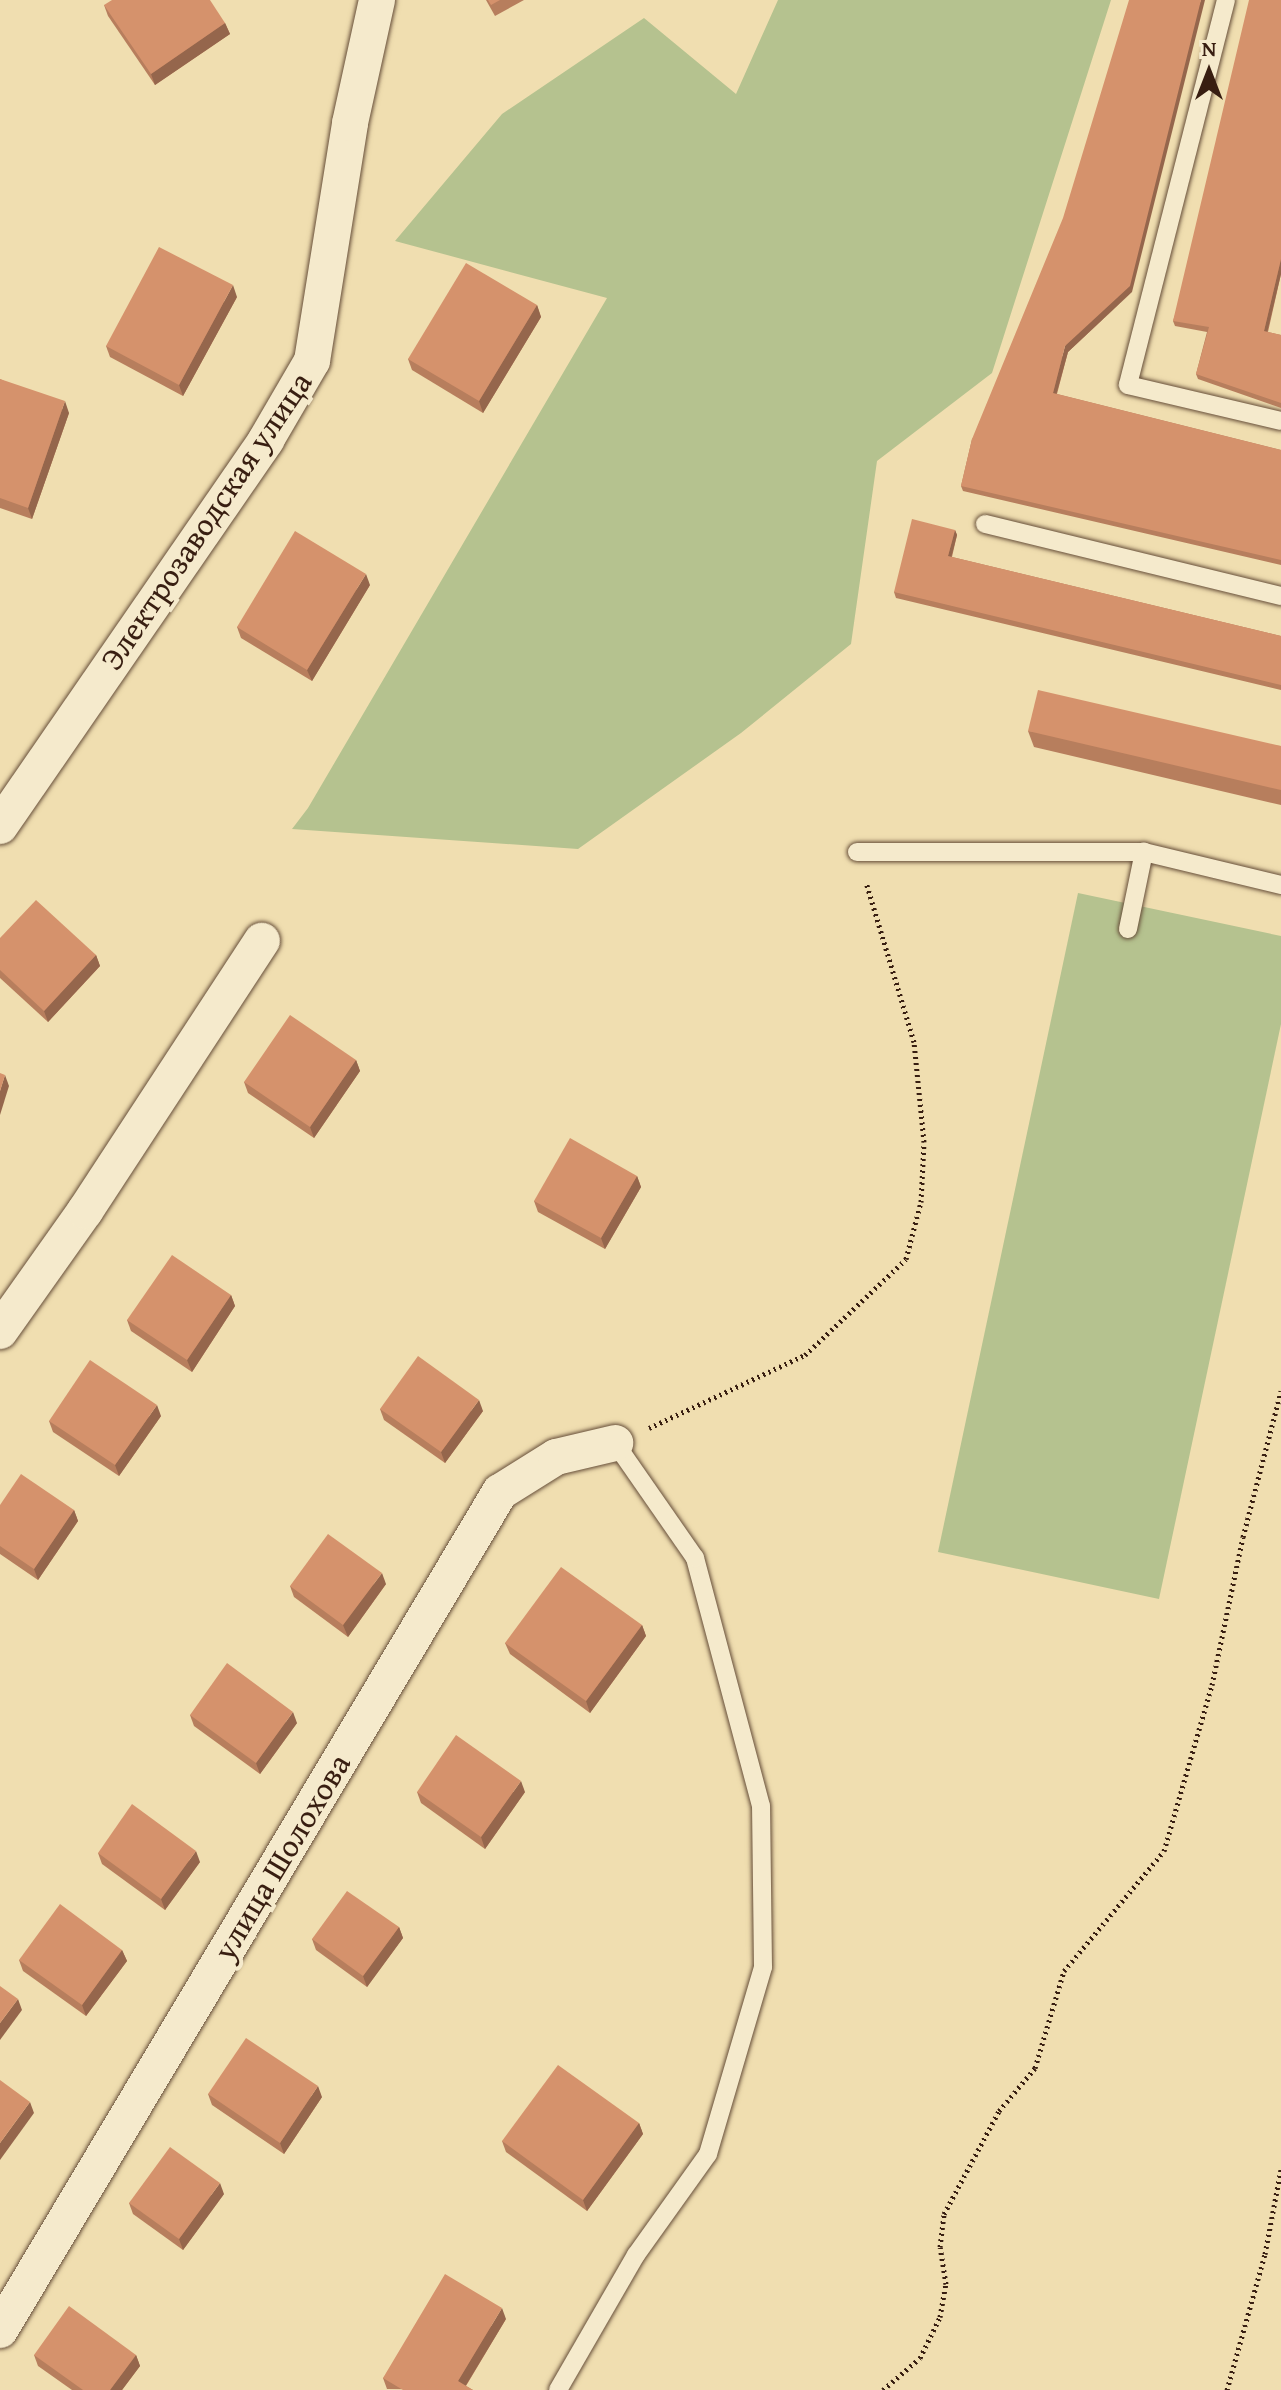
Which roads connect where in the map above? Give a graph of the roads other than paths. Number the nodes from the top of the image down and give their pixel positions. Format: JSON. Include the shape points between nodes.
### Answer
{"nodes":[{"id":1,"x":377,"y":0,"type":"edge"},
{"id":2,"x":1226,"y":0,"type":"edge"},
{"id":3,"x":1281,"y":421,"type":"edge"},
{"id":4,"x":985,"y":524,"type":"dead end"},
{"id":5,"x":1281,"y":596,"type":"edge"},
{"id":6,"x":0,"y":826,"type":"edge"},
{"id":7,"x":857,"y":852,"type":"road end"},
{"id":8,"x":1144,"y":852,"type":"junction"},
{"id":9,"x":1281,"y":885,"type":"edge"},
{"id":10,"x":1128,"y":929,"type":"dead end"},
{"id":11,"x":262,"y":941,"type":"dead end"},
{"id":12,"x":0,"y":1331,"type":"edge"},
{"id":13,"x":615,"y":1443,"type":"joint"},
{"id":14,"x":0,"y":2330,"type":"edge"},
{"id":15,"x":558,"y":2390,"type":"edge"}],
"edges":[{"from":1,"to":6,"type":"street","name":"Электрозаводская улица","via":[[350,123],[312,361],[266,440]]},
{"from":2,"to":3,"type":"lane","via":[[1128,385]]},
{"from":4,"to":5,"type":"lane"},
{"from":7,"to":8,"type":"lane"},
{"from":8,"to":9,"type":"lane"},
{"from":8,"to":10,"type":"lane"},
{"from":11,"to":12,"type":"street"},
{"from":13,"to":14,"type":"street","name":"улица Шолохова","via":[[556,1457],[500,1492]]},
{"from":13,"to":15,"type":"lane","via":[[695,1558],[761,1806],[763,1967],[708,2154],[636,2255]]}]}
